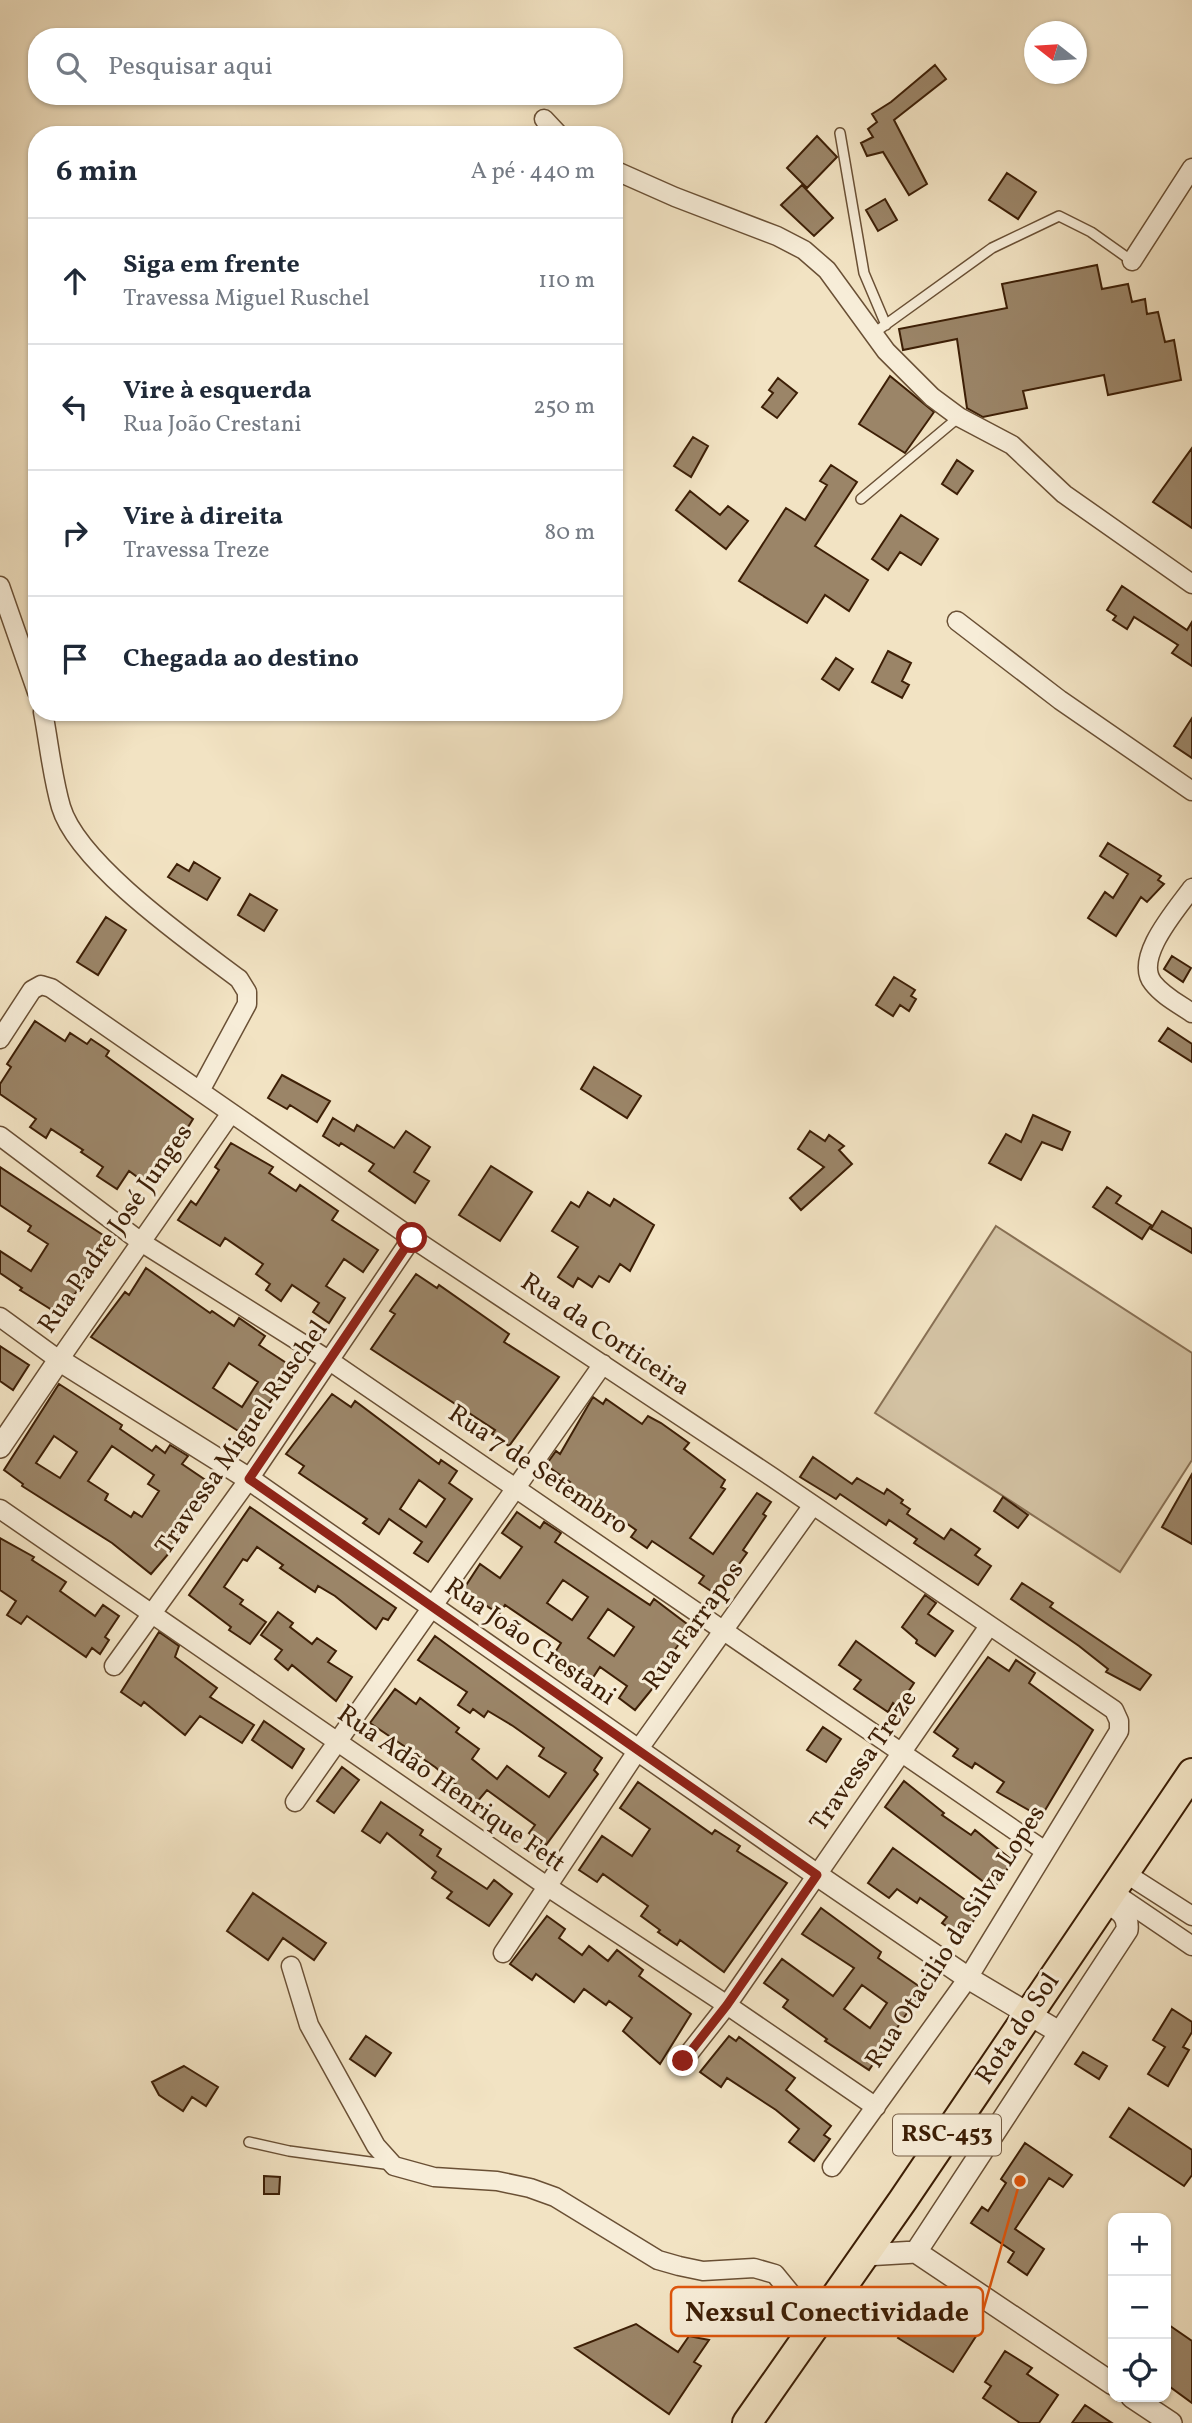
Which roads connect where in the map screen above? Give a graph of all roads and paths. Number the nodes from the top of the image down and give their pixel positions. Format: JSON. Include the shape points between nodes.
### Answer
{"nodes":[{"id":1,"x":544,"y":120,"type":"dead end"},
{"id":2,"x":550,"y":126,"type":"edge"},
{"id":3,"x":840,"y":133,"type":"dead end"},
{"id":4,"x":1192,"y":168,"type":"edge"},
{"id":5,"x":623,"y":174,"type":"edge"},
{"id":6,"x":1132,"y":261,"type":"joint"},
{"id":7,"x":880,"y":329,"type":"junction"},
{"id":8,"x":959,"y":417,"type":"junction"},
{"id":9,"x":861,"y":499,"type":"dead end"},
{"id":10,"x":1192,"y":584,"type":"edge"},
{"id":11,"x":0,"y":586,"type":"edge"},
{"id":12,"x":957,"y":621,"type":"dead end"},
{"id":13,"x":28,"y":666,"type":"edge"},
{"id":14,"x":45,"y":721,"type":"edge"},
{"id":15,"x":1192,"y":792,"type":"edge"},
{"id":16,"x":1192,"y":888,"type":"edge"},
{"id":17,"x":1192,"y":1013,"type":"edge"},
{"id":18,"x":0,"y":1039,"type":"edge"},
{"id":19,"x":200,"y":1091,"type":"junction"},
{"id":20,"x":231,"y":1113,"type":"junction"},
{"id":21,"x":0,"y":1136,"type":"edge"},
{"id":22,"x":412,"y":1238,"type":"junction"},
{"id":23,"x":141,"y":1242,"type":"junction"},
{"id":24,"x":0,"y":1317,"type":"edge"},
{"id":25,"x":59,"y":1360,"type":"junction"},
{"id":26,"x":330,"y":1361,"type":"junction"},
{"id":27,"x":603,"y":1364,"type":"junction"},
{"id":28,"x":0,"y":1447,"type":"edge"},
{"id":29,"x":249,"y":1479,"type":"junction"},
{"id":30,"x":515,"y":1486,"type":"junction"},
{"id":31,"x":813,"y":1505,"type":"junction"},
{"id":32,"x":0,"y":1509,"type":"edge"},
{"id":33,"x":430,"y":1607,"type":"junction"},
{"id":34,"x":152,"y":1611,"type":"junction"},
{"id":35,"x":989,"y":1626,"type":"junction"},
{"id":36,"x":725,"y":1629,"type":"junction"},
{"id":37,"x":114,"y":1666,"type":"dead end"},
{"id":38,"x":1119,"y":1731,"type":"joint"},
{"id":39,"x":336,"y":1742,"type":"junction"},
{"id":40,"x":638,"y":1750,"type":"junction"},
{"id":41,"x":903,"y":1750,"type":"junction"},
{"id":42,"x":1192,"y":1773,"type":"edge"},
{"id":43,"x":295,"y":1802,"type":"dead end"},
{"id":44,"x":1045,"y":1851,"type":"junction"},
{"id":45,"x":817,"y":1875,"type":"junction"},
{"id":46,"x":548,"y":1887,"type":"junction"},
{"id":47,"x":1113,"y":1888,"type":"junction"},
{"id":48,"x":1149,"y":1888,"type":"junction"},
{"id":49,"x":1132,"y":1914,"type":"junction"},
{"id":50,"x":1192,"y":1916,"type":"edge"},
{"id":51,"x":1192,"y":1946,"type":"edge"},
{"id":52,"x":503,"y":1953,"type":"dead end"},
{"id":53,"x":290,"y":1966,"type":"dead end"},
{"id":54,"x":968,"y":1978,"type":"junction"},
{"id":55,"x":727,"y":2005,"type":"junction"},
{"id":56,"x":1028,"y":2013,"type":"junction"},
{"id":57,"x":1059,"y":2032,"type":"junction"},
{"id":58,"x":683,"y":2061,"type":"dead end"},
{"id":59,"x":876,"y":2107,"type":"junction"},
{"id":60,"x":249,"y":2142,"type":"dead end"},
{"id":61,"x":394,"y":2166,"type":"junction"},
{"id":62,"x":832,"y":2167,"type":"dead end"},
{"id":63,"x":916,"y":2252,"type":"junction"},
{"id":64,"x":864,"y":2255,"type":"junction"},
{"id":65,"x":816,"y":2324,"type":"junction"},
{"id":66,"x":1108,"y":2381,"type":"edge"},
{"id":67,"x":1140,"y":2402,"type":"edge"},
{"id":68,"x":747,"y":2423,"type":"edge"},
{"id":69,"x":1171,"y":2423,"type":"edge"}],
"edges":[{"from":1,"to":2,"type":"street"},
{"from":3,"to":7,"type":"lane","via":[[864,273]]},
{"from":4,"to":6,"type":"street"},
{"from":5,"to":7,"type":"street","via":[[804,250]]},
{"from":6,"to":7,"type":"lane","via":[[1059,216],[992,248]]},
{"from":7,"to":8,"type":"street","via":[[909,377]]},
{"from":8,"to":9,"type":"lane"},
{"from":8,"to":10,"type":"street","via":[[1012,445],[1064,494]]},
{"from":11,"to":13,"type":"street"},
{"from":12,"to":15,"type":"street"},
{"from":14,"to":19,"type":"street","via":[[62,808],[82,847],[161,919],[239,979],[247,992],[247,1004]]},
{"from":16,"to":17,"type":"street","via":[[1156,939],[1147,964],[1151,981]]},
{"from":18,"to":19,"type":"street","name":"Rua da Corticeira","via":[[32,990],[41,985]]},
{"from":19,"to":20,"type":"street","name":"Rua da Corticeira"},
{"from":20,"to":22,"type":"street","name":"Rua da Corticeira"},
{"from":20,"to":23,"type":"street","name":"Rua Padre José Junges"},
{"from":21,"to":23,"type":"street","name":"Rua 7 de Setembro"},
{"from":22,"to":26,"type":"street","name":"Travessa Miguel Ruschel"},
{"from":22,"to":27,"type":"street","name":"Rua da Corticeira"},
{"from":23,"to":25,"type":"street","name":"Rua Padre José Junges"},
{"from":23,"to":26,"type":"street","name":"Rua 7 de Setembro"},
{"from":24,"to":25,"type":"street","name":"Rua João Crestani"},
{"from":25,"to":28,"type":"street","name":"Rua Padre José Junges"},
{"from":25,"to":29,"type":"street","name":"Rua João Crestani"},
{"from":26,"to":29,"type":"street","name":"Travessa Miguel Ruschel"},
{"from":26,"to":30,"type":"street","name":"Rua 7 de Setembro"},
{"from":27,"to":30,"type":"street"},
{"from":27,"to":31,"type":"street","name":"Rua da Corticeira"},
{"from":29,"to":33,"type":"street","name":"Rua João Crestani"},
{"from":29,"to":34,"type":"street","name":"Travessa Miguel Ruschel"},
{"from":30,"to":33,"type":"street"},
{"from":30,"to":36,"type":"street","name":"Rua 7 de Setembro"},
{"from":31,"to":35,"type":"street","name":"Rua da Corticeira"},
{"from":31,"to":36,"type":"street","name":"Rua Farrapos"},
{"from":32,"to":34,"type":"street","name":"Rua Adão Henrique Fett"},
{"from":33,"to":39,"type":"street"},
{"from":33,"to":40,"type":"street","name":"Rua João Crestani"},
{"from":34,"to":37,"type":"street","name":"Travessa Miguel Ruschel"},
{"from":34,"to":39,"type":"street","name":"Rua Adão Henrique Fett"},
{"from":35,"to":38,"type":"street","name":"Rua da Corticeira","via":[[1114,1710]]},
{"from":35,"to":41,"type":"street","name":"Travessa Treze"},
{"from":36,"to":40,"type":"street","name":"Rua Farrapos"},
{"from":36,"to":41,"type":"street","name":"Rua 7 de Setembro"},
{"from":38,"to":44,"type":"street","name":"Rua Otacilio da Silva Lopes"},
{"from":39,"to":43,"type":"street"},
{"from":39,"to":46,"type":"street","name":"Rua Adão Henrique Fett"},
{"from":40,"to":45,"type":"street","name":"Rua João Crestani"},
{"from":40,"to":46,"type":"street","name":"Rua Farrapos"},
{"from":41,"to":44,"type":"street","name":"Rua 7 de Setembro"},
{"from":41,"to":45,"type":"street","name":"Travessa Treze"},
{"from":42,"to":47,"type":"highway","name":"Rota do Sol","number":"RSC-453"},
{"from":44,"to":54,"type":"street","name":"Rua Otacilio da Silva Lopes"},
{"from":45,"to":54,"type":"street","name":"Rua João Crestani"},
{"from":45,"to":55,"type":"street","name":"Travessa Treze"},
{"from":46,"to":52,"type":"street","name":"Rua Farrapos"},
{"from":46,"to":55,"type":"street","name":"Rua Adão Henrique Fett"},
{"from":47,"to":48,"type":"street"},
{"from":47,"to":49,"type":"street","via":[[1124,1913]]},
{"from":47,"to":56,"type":"highway","name":"Rota do Sol","number":"RSC-453"},
{"from":48,"to":49,"type":"street"},
{"from":48,"to":50,"type":"street"},
{"from":49,"to":51,"type":"street"},
{"from":49,"to":57,"type":"street","via":[[1127,1930]]},
{"from":53,"to":61,"type":"street","via":[[309,2025],[376,2146]]},
{"from":54,"to":56,"type":"street","name":"Rua João Crestani"},
{"from":54,"to":59,"type":"street","name":"Rua Otacilio da Silva Lopes"},
{"from":55,"to":58,"type":"street","name":"Travessa Treze"},
{"from":55,"to":59,"type":"street","name":"Rua Adão Henrique Fett"},
{"from":56,"to":57,"type":"street","name":"Rua João Crestani"},
{"from":56,"to":64,"type":"highway","name":"Rota do Sol","number":"RSC-453"},
{"from":57,"to":63,"type":"street"},
{"from":59,"to":62,"type":"street","name":"Rua Otacilio da Silva Lopes"},
{"from":60,"to":61,"type":"lane"},
{"from":61,"to":65,"type":"street","via":[[433,2177],[530,2188],[555,2197],[658,2260],[679,2266],[703,2271],[754,2268],[775,2274]]},
{"from":63,"to":64,"type":"street"},
{"from":63,"to":66,"type":"street"},
{"from":64,"to":65,"type":"highway","name":"Rota do Sol","number":"RSC-453"},
{"from":65,"to":68,"type":"highway","name":"Rota do Sol","number":"RSC-453"},
{"from":67,"to":69,"type":"street"}]}
